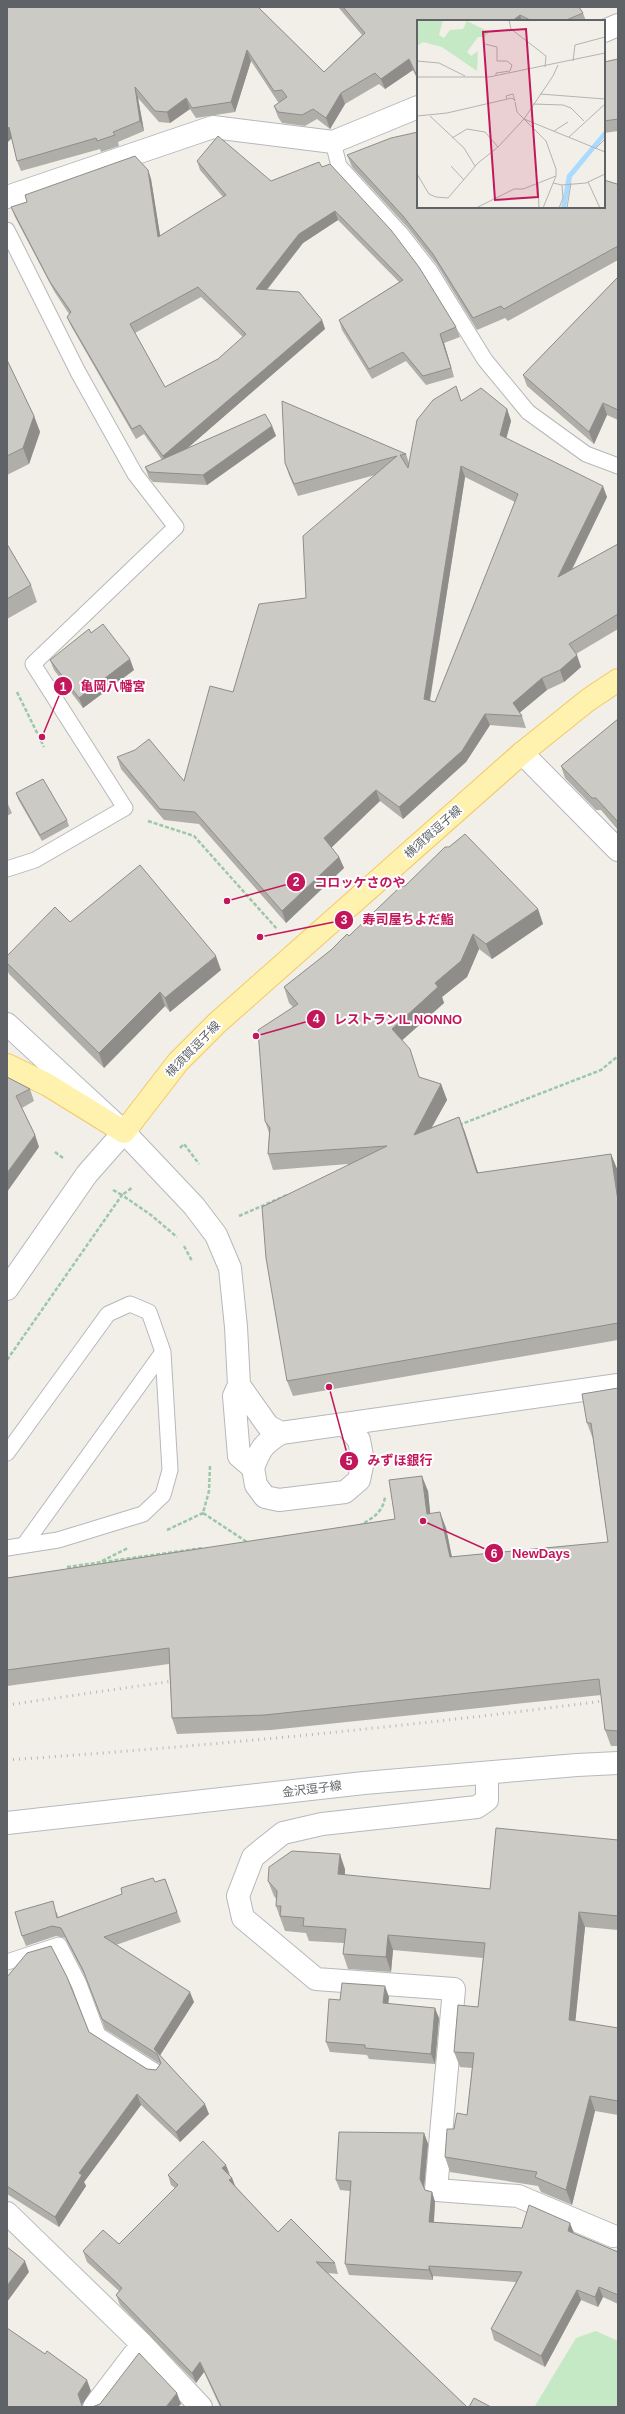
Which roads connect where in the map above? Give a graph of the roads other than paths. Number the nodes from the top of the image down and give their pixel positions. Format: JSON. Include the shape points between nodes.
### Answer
{"nodes":[{"id":1,"x":618,"y":25,"type":"edge"},
{"id":2,"x":605,"y":31,"type":"edge"},
{"id":3,"x":417,"y":107,"type":"edge"},
{"id":4,"x":332,"y":142,"type":"junction"},
{"id":5,"x":7,"y":197,"type":"edge"},
{"id":6,"x":7,"y":230,"type":"edge"},
{"id":7,"x":618,"y":466,"type":"edge"},
{"id":8,"x":618,"y":680,"type":"edge"},
{"id":9,"x":522,"y":753,"type":"junction"},
{"id":10,"x":618,"y":850,"type":"edge"},
{"id":11,"x":7,"y":869,"type":"edge"},
{"id":12,"x":7,"y":1024,"type":"edge"},
{"id":13,"x":7,"y":1065,"type":"edge"},
{"id":14,"x":124,"y":1132,"type":"junction"},
{"id":15,"x":7,"y":1289,"type":"edge"},
{"id":16,"x":163,"y":1352,"type":"junction"},
{"id":17,"x":239,"y":1385,"type":"junction"},
{"id":18,"x":618,"y":1385,"type":"edge"},
{"id":19,"x":345,"y":1425,"type":"junction"},
{"id":20,"x":281,"y":1433,"type":"junction"},
{"id":21,"x":7,"y":1453,"type":"edge"},
{"id":22,"x":253,"y":1468,"type":"junction"},
{"id":23,"x":24,"y":1545,"type":"junction"},
{"id":24,"x":7,"y":1548,"type":"edge"},
{"id":25,"x":618,"y":1763,"type":"edge"},
{"id":26,"x":487,"y":1774,"type":"junction"},
{"id":27,"x":7,"y":1823,"type":"edge"},
{"id":28,"x":7,"y":1962,"type":"edge"},
{"id":29,"x":156,"y":2072,"type":"edge"},
{"id":30,"x":7,"y":2213,"type":"edge"},
{"id":31,"x":613,"y":2236,"type":"dead end"},
{"id":32,"x":142,"y":2344,"type":"junction"},
{"id":33,"x":94,"y":2407,"type":"edge"},
{"id":34,"x":201,"y":2407,"type":"edge"}],
"edges":[{"from":1,"to":2,"type":"street"},
{"from":3,"to":4,"type":"street"},
{"from":4,"to":5,"type":"street","via":[[213,127]]},
{"from":4,"to":7,"type":"lane","via":[[339,166],[425,264],[485,360],[528,412],[586,454]]},
{"from":6,"to":11,"type":"lane","via":[[78,372],[136,474],[176,527],[33,664],[125,808],[35,860]]},
{"from":8,"to":9,"type":"main road","name":"横須賀逗子線","via":[[588,700]]},
{"from":9,"to":10,"type":"street"},
{"from":9,"to":14,"type":"main road","name":"横須賀逗子線","via":[[217,1023],[178,1062]]},
{"from":12,"to":14,"type":"street"},
{"from":13,"to":14,"type":"main road","via":[[48,1085]]},
{"from":14,"to":15,"type":"street","via":[[86,1174]]},
{"from":14,"to":17,"type":"street","via":[[194,1206],[216,1235],[230,1268]]},
{"from":16,"to":21,"type":"lane","via":[[149,1312],[130,1304],[108,1314]]},
{"from":16,"to":23,"type":"lane"},
{"from":16,"to":23,"type":"lane","via":[[170,1470],[163,1495],[143,1514],[58,1540]]},
{"from":17,"to":20,"type":"street","via":[[268,1426]]},
{"from":17,"to":22,"type":"street","via":[[234,1396],[239,1456]]},
{"from":18,"to":19,"type":"street"},
{"from":19,"to":20,"type":"street"},
{"from":19,"to":22,"type":"street","via":[[359,1440],[363,1461],[359,1480],[345,1492],[279,1500],[265,1497],[256,1486]]},
{"from":20,"to":22,"type":"street","via":[[259,1450]]},
{"from":23,"to":24,"type":"lane"},
{"from":25,"to":26,"type":"street","name":"金沢逗子線"},
{"from":26,"to":27,"type":"street","name":"金沢逗子線","via":[[364,1783]]},
{"from":26,"to":31,"type":"street","via":[[487,1800],[477,1808],[322,1824],[283,1834],[253,1856],[238,1896],[243,1918],[316,1980],[454,1989],[436,2190],[518,2196]]},
{"from":28,"to":29,"type":"lane","via":[[59,1945],[80,1984],[98,2035]]},
{"from":30,"to":32,"type":"street"},
{"from":32,"to":33,"type":"street"},
{"from":32,"to":34,"type":"street"}]}
